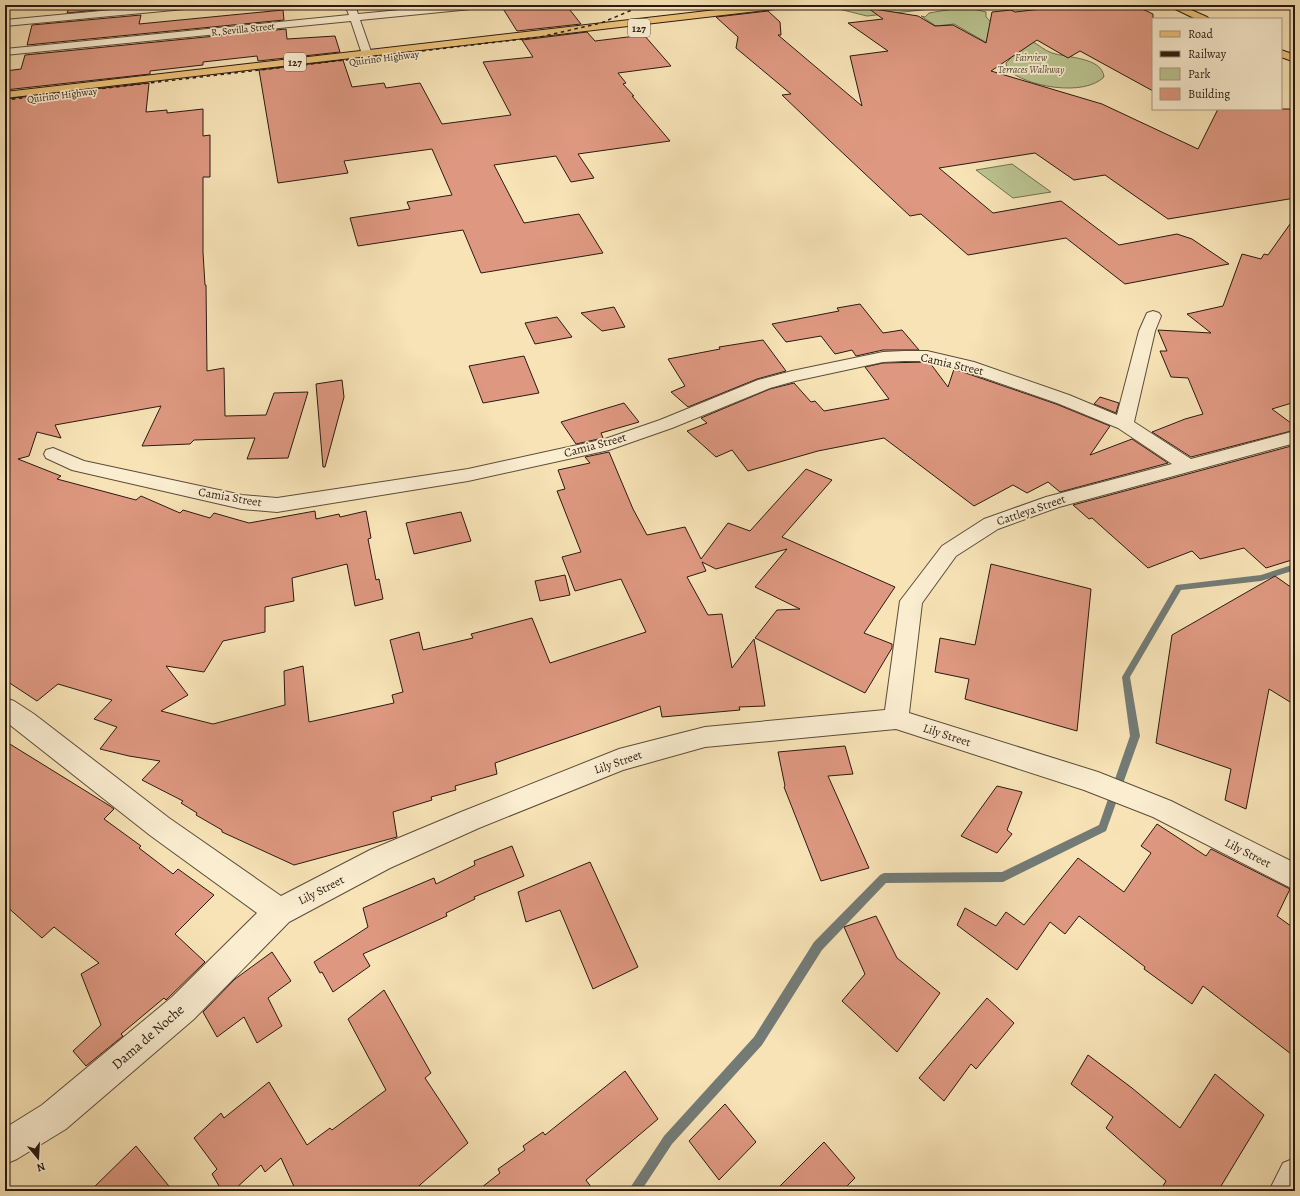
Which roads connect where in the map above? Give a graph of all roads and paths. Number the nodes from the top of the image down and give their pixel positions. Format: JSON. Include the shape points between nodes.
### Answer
{"nodes":[{"id":1,"x":195,"y":5,"type":"edge"},
{"id":2,"x":350,"y":5,"type":"edge"},
{"id":3,"x":481,"y":5,"type":"edge"},
{"id":4,"x":784,"y":5,"type":"edge"},
{"id":5,"x":1172,"y":5,"type":"edge"},
{"id":6,"x":759,"y":6,"type":"edge"},
{"id":7,"x":443,"y":7,"type":"edge"},
{"id":8,"x":354,"y":18,"type":"junction"},
{"id":9,"x":1202,"y":18,"type":"edge"},
{"id":10,"x":5,"y":23,"type":"edge"},
{"id":11,"x":5,"y":52,"type":"edge"},
{"id":12,"x":1282,"y":53,"type":"edge"},
{"id":13,"x":368,"y":57,"type":"junction"},
{"id":14,"x":1295,"y":59,"type":"edge"},
{"id":15,"x":5,"y":95,"type":"edge"},
{"id":16,"x":5,"y":102,"type":"edge"},
{"id":17,"x":1153,"y":316,"type":"dead end"},
{"id":18,"x":1124,"y":424,"type":"junction"},
{"id":19,"x":1295,"y":437,"type":"edge"},
{"id":20,"x":53,"y":454,"type":"dead end"},
{"id":21,"x":1187,"y":465,"type":"junction"},
{"id":22,"x":5,"y":708,"type":"edge"},
{"id":23,"x":896,"y":719,"type":"junction"},
{"id":24,"x":1295,"y":877,"type":"edge"},
{"id":25,"x":279,"y":912,"type":"junction"},
{"id":26,"x":5,"y":1147,"type":"edge"},
{"id":27,"x":1295,"y":1175,"type":"edge"},
{"id":28,"x":1286,"y":1191,"type":"edge"}],
"edges":[{"from":1,"to":10,"type":"street"},
{"from":2,"to":8,"type":"street"},
{"from":3,"to":7,"type":"street","name":"R. Sevilla Street"},
{"from":4,"to":6,"type":"main road","name":"Quirino Highway","number":"127"},
{"from":5,"to":9,"type":"main road"},
{"from":6,"to":13,"type":"main road","name":"Quirino Highway","number":"127","via":[[738,15],[711,20]]},
{"from":7,"to":8,"type":"street","name":"R. Sevilla Street"},
{"from":8,"to":11,"type":"street","name":"R. Sevilla Street"},
{"from":8,"to":13,"type":"street"},
{"from":12,"to":14,"type":"main road"},
{"from":13,"to":15,"type":"main road","name":"Quirino Highway","number":"127"},
{"from":13,"to":16,"type":"main road","name":"Quirino Highway","number":"127"},
{"from":17,"to":18,"type":"street"},
{"from":18,"to":20,"type":"street","name":"Camia Street","via":[[1063,399],[968,366],[927,356],[904,356],[883,357],[764,384],[610,444],[468,475],[277,505],[242,502],[79,466]]},
{"from":18,"to":21,"type":"street","name":"Camia Street"},
{"from":19,"to":21,"type":"street","name":"Cattleya Street"},
{"from":21,"to":23,"type":"street","name":"Cattleya Street","via":[[1053,502],[991,524],[949,551],[911,601]]},
{"from":22,"to":25,"type":"street","via":[[160,827]]},
{"from":23,"to":24,"type":"street","name":"Lily Street","via":[[1089,780],[1162,809]]},
{"from":23,"to":25,"type":"street","name":"Lily Street","via":[[705,737],[619,760],[380,859]]},
{"from":25,"to":26,"type":"street","name":"Dama de Noche","via":[[183,1008],[54,1117]]},
{"from":27,"to":28,"type":"street"}]}
